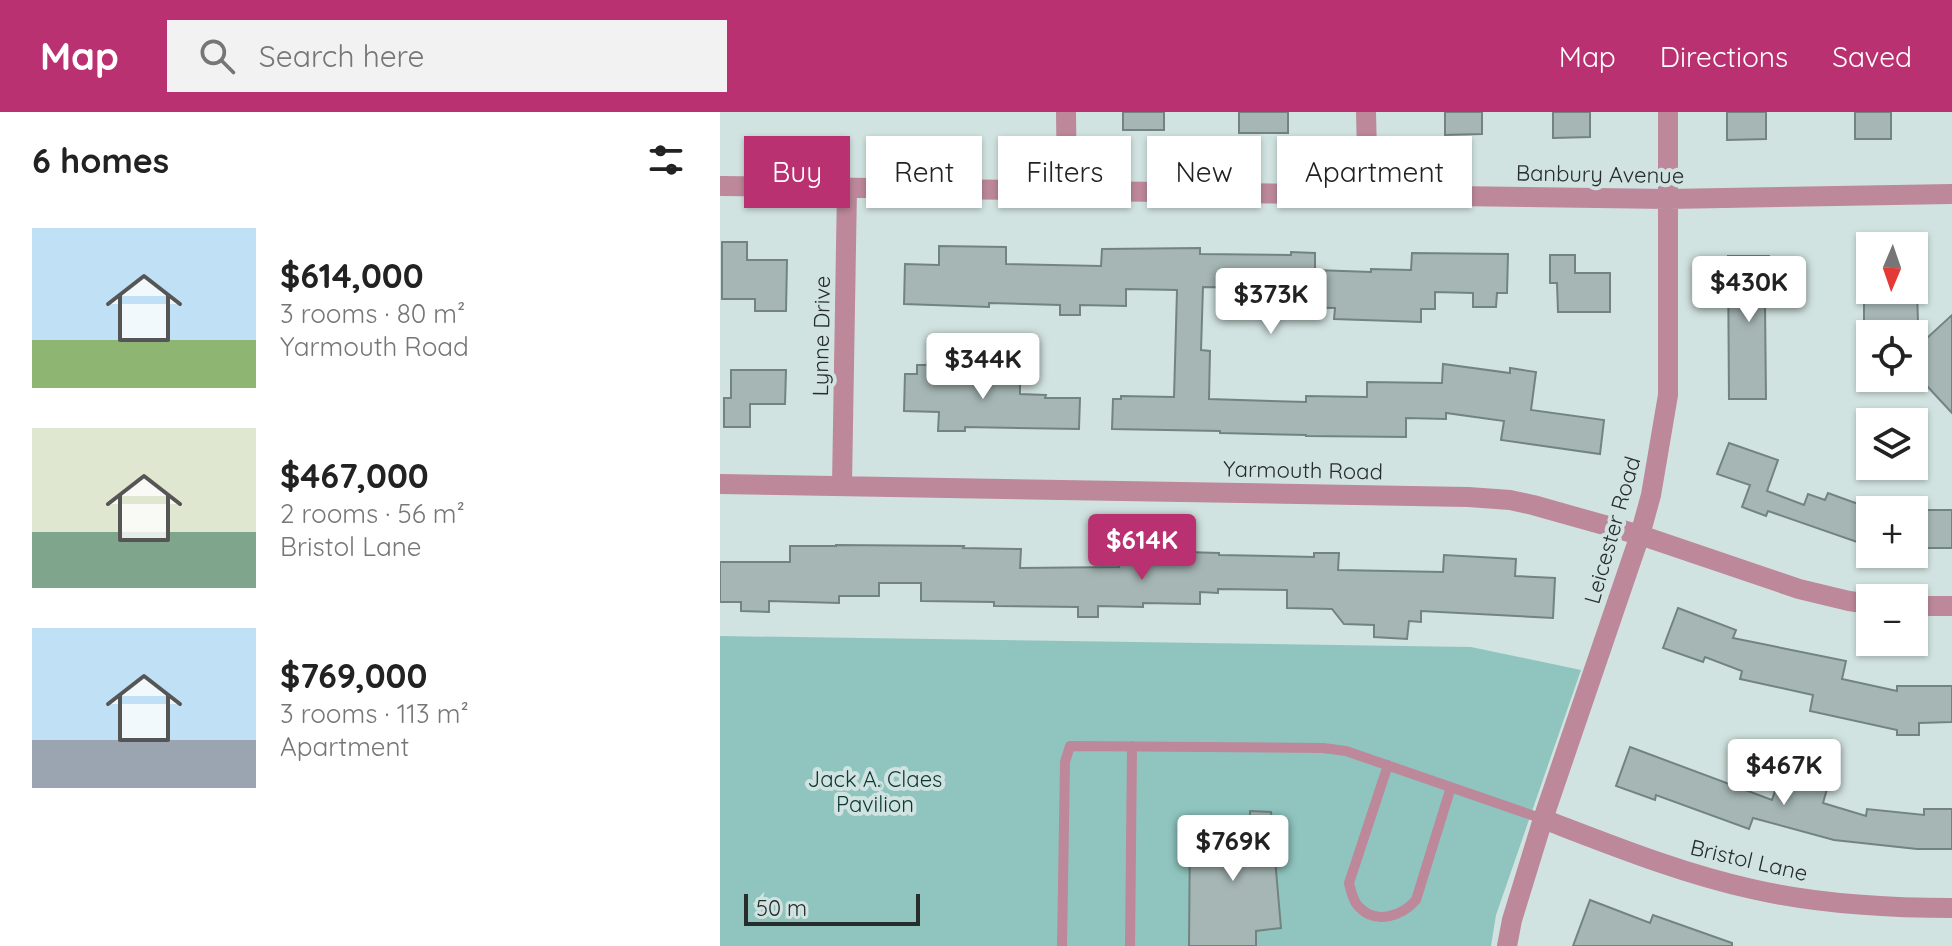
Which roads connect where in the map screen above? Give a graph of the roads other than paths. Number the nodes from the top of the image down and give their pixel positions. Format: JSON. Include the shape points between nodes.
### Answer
{"nodes":[{"id":1,"x":1066,"y":112,"type":"edge"},
{"id":2,"x":1366,"y":112,"type":"edge"},
{"id":3,"x":1668,"y":112,"type":"edge"},
{"id":4,"x":1066,"y":136,"type":"edge"},
{"id":5,"x":1367,"y":136,"type":"edge"},
{"id":6,"x":720,"y":186,"type":"edge"},
{"id":7,"x":744,"y":186,"type":"edge"},
{"id":8,"x":850,"y":188,"type":"edge"},
{"id":9,"x":998,"y":190,"type":"edge"},
{"id":10,"x":1131,"y":192,"type":"edge"},
{"id":11,"x":1277,"y":194,"type":"edge"},
{"id":12,"x":1952,"y":194,"type":"edge"},
{"id":13,"x":1472,"y":196,"type":"edge"},
{"id":14,"x":1668,"y":199,"type":"junction"},
{"id":15,"x":847,"y":208,"type":"edge"},
{"id":16,"x":720,"y":484,"type":"edge"},
{"id":17,"x":842,"y":485,"type":"junction"},
{"id":18,"x":1640,"y":535,"type":"junction"},
{"id":19,"x":1856,"y":602,"type":"edge"},
{"id":20,"x":1928,"y":606,"type":"edge"},
{"id":21,"x":1952,"y":606,"type":"edge"},
{"id":22,"x":1132,"y":746,"type":"junction"},
{"id":23,"x":1388,"y":765,"type":"junction"},
{"id":24,"x":1451,"y":787,"type":"junction"},
{"id":25,"x":1543,"y":819,"type":"junction"},
{"id":26,"x":1952,"y":908,"type":"edge"},
{"id":27,"x":1062,"y":946,"type":"edge"},
{"id":28,"x":1130,"y":946,"type":"edge"},
{"id":29,"x":1507,"y":946,"type":"edge"}],
"edges":[{"from":1,"to":4,"type":"street"},
{"from":2,"to":5,"type":"street"},
{"from":3,"to":14,"type":"street","name":"Leicester Road"},
{"from":6,"to":7,"type":"street","name":"Banbury Avenue"},
{"from":8,"to":9,"type":"street","name":"Banbury Avenue"},
{"from":10,"to":11,"type":"street","name":"Banbury Avenue"},
{"from":12,"to":14,"type":"street","name":"Banbury Avenue"},
{"from":13,"to":14,"type":"street","name":"Banbury Avenue"},
{"from":14,"to":18,"type":"street","name":"Leicester Road","via":[[1668,395]]},
{"from":15,"to":17,"type":"street","name":"Lynne Drive"},
{"from":16,"to":17,"type":"street","name":"Yarmouth Road"},
{"from":17,"to":18,"type":"street","name":"Yarmouth Road","via":[[1490,498]]},
{"from":18,"to":19,"type":"street","name":"Yarmouth Road","via":[[1799,589]]},
{"from":18,"to":25,"type":"street","name":"Leicester Road"},
{"from":20,"to":21,"type":"street"},
{"from":22,"to":23,"type":"lane","via":[[1323,748]]},
{"from":22,"to":27,"type":"lane","via":[[1070,746],[1065,762]]},
{"from":22,"to":28,"type":"lane"},
{"from":23,"to":24,"type":"lane"},
{"from":23,"to":24,"type":"lane","via":[[1349,883],[1359,907],[1371,914],[1397,914],[1416,900]]},
{"from":24,"to":25,"type":"lane"},
{"from":25,"to":26,"type":"street","name":"Bristol Lane","via":[[1754,890],[1875,907]]},
{"from":25,"to":29,"type":"street","name":"Leicester Road"}]}
